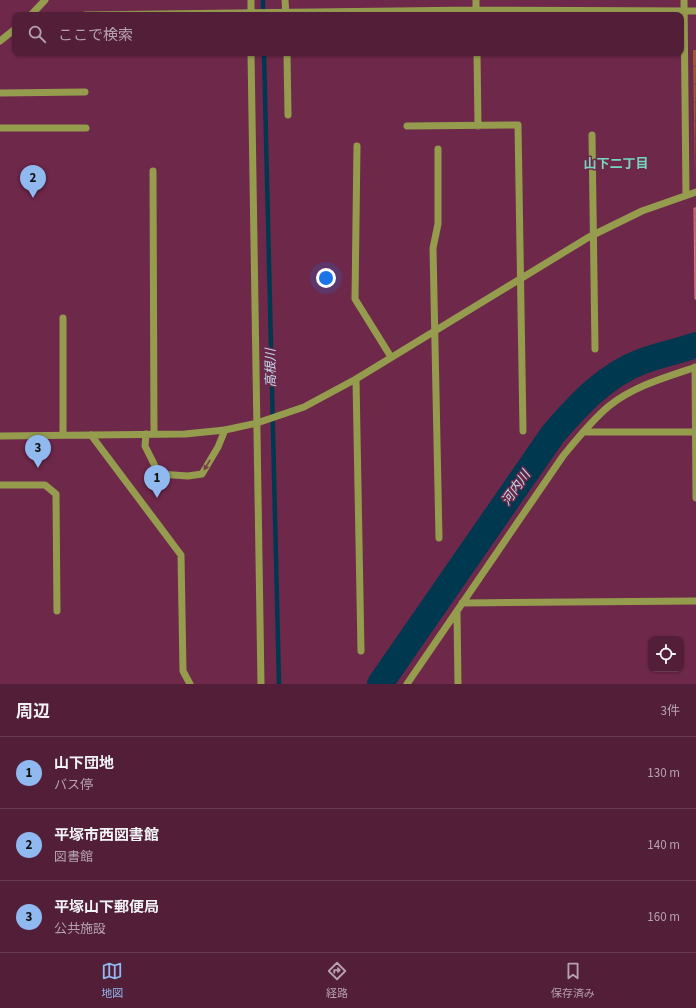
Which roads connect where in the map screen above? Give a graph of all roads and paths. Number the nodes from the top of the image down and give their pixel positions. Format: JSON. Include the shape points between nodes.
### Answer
{"nodes":[{"id":1,"x":45,"y":0,"type":"edge"},
{"id":2,"x":251,"y":0,"type":"edge"},
{"id":3,"x":285,"y":0,"type":"edge"},
{"id":4,"x":476,"y":0,"type":"edge"},
{"id":5,"x":684,"y":0,"type":"edge"},
{"id":6,"x":696,"y":11,"type":"edge"},
{"id":7,"x":34,"y":12,"type":"edge"},
{"id":8,"x":251,"y":12,"type":"edge"},
{"id":9,"x":286,"y":12,"type":"edge"},
{"id":10,"x":476,"y":12,"type":"edge"},
{"id":11,"x":684,"y":12,"type":"junction"},
{"id":12,"x":12,"y":31,"type":"edge"},
{"id":13,"x":0,"y":41,"type":"edge"},
{"id":14,"x":251,"y":56,"type":"edge"},
{"id":15,"x":287,"y":56,"type":"edge"},
{"id":16,"x":477,"y":56,"type":"edge"},
{"id":17,"x":86,"y":92,"type":"dead end"},
{"id":18,"x":0,"y":93,"type":"edge"},
{"id":19,"x":288,"y":114,"type":"dead end"},
{"id":20,"x":407,"y":126,"type":"dead end"},
{"id":21,"x":478,"y":126,"type":"junction"},
{"id":22,"x":0,"y":128,"type":"edge"},
{"id":23,"x":86,"y":128,"type":"dead end"},
{"id":24,"x":592,"y":135,"type":"dead end"},
{"id":25,"x":357,"y":146,"type":"dead end"},
{"id":26,"x":438,"y":149,"type":"dead end"},
{"id":27,"x":153,"y":172,"type":"dead end"},
{"id":28,"x":696,"y":192,"type":"edge"},
{"id":29,"x":686,"y":195,"type":"junction"},
{"id":30,"x":593,"y":234,"type":"junction"},
{"id":31,"x":521,"y":278,"type":"junction"},
{"id":32,"x":63,"y":318,"type":"dead end"},
{"id":33,"x":435,"y":330,"type":"junction"},
{"id":34,"x":595,"y":349,"type":"dead end"},
{"id":35,"x":390,"y":357,"type":"junction"},
{"id":36,"x":696,"y":367,"type":"edge"},
{"id":37,"x":356,"y":379,"type":"junction"},
{"id":38,"x":259,"y":422,"type":"junction"},
{"id":39,"x":224,"y":430,"type":"junction"},
{"id":40,"x":523,"y":431,"type":"dead end"},
{"id":41,"x":583,"y":432,"type":"junction"},
{"id":42,"x":696,"y":433,"type":"edge"},
{"id":43,"x":146,"y":434,"type":"junction"},
{"id":44,"x":154,"y":434,"type":"junction"},
{"id":45,"x":63,"y":435,"type":"junction"},
{"id":46,"x":91,"y":435,"type":"junction"},
{"id":47,"x":0,"y":436,"type":"edge"},
{"id":48,"x":0,"y":485,"type":"edge"},
{"id":49,"x":696,"y":498,"type":"edge"},
{"id":50,"x":439,"y":538,"type":"dead end"},
{"id":51,"x":696,"y":601,"type":"edge"},
{"id":52,"x":462,"y":603,"type":"junction"},
{"id":53,"x":57,"y":611,"type":"dead end"},
{"id":54,"x":457,"y":612,"type":"junction"},
{"id":55,"x":361,"y":651,"type":"dead end"},
{"id":56,"x":190,"y":684,"type":"edge"},
{"id":57,"x":261,"y":684,"type":"edge"},
{"id":58,"x":407,"y":684,"type":"edge"},
{"id":59,"x":458,"y":684,"type":"edge"}],
"edges":[{"from":1,"to":7,"type":"street"},
{"from":2,"to":8,"type":"street"},
{"from":3,"to":9,"type":"street"},
{"from":4,"to":10,"type":"street"},
{"from":5,"to":11,"type":"street"},
{"from":6,"to":11,"type":"street"},
{"from":11,"to":29,"type":"street"},
{"from":12,"to":13,"type":"street"},
{"from":14,"to":38,"type":"street"},
{"from":15,"to":19,"type":"street"},
{"from":16,"to":21,"type":"street"},
{"from":17,"to":18,"type":"street"},
{"from":20,"to":21,"type":"street"},
{"from":21,"to":31,"type":"street","via":[[518,125]]},
{"from":22,"to":23,"type":"street"},
{"from":24,"to":30,"type":"street"},
{"from":25,"to":35,"type":"street","via":[[355,299]]},
{"from":26,"to":33,"type":"street","via":[[438,224],[433,248]]},
{"from":27,"to":44,"type":"street"},
{"from":28,"to":29,"type":"street"},
{"from":29,"to":30,"type":"street","via":[[642,211]]},
{"from":30,"to":31,"type":"street"},
{"from":30,"to":34,"type":"street"},
{"from":31,"to":33,"type":"street"},
{"from":31,"to":40,"type":"street"},
{"from":32,"to":45,"type":"street"},
{"from":33,"to":35,"type":"street"},
{"from":33,"to":50,"type":"street"},
{"from":35,"to":37,"type":"street"},
{"from":36,"to":41,"type":"street","via":[[636,389],[609,406]]},
{"from":36,"to":42,"type":"street"},
{"from":37,"to":38,"type":"street","via":[[318,400]]},
{"from":37,"to":55,"type":"street"},
{"from":38,"to":39,"type":"street"},
{"from":38,"to":57,"type":"street"},
{"from":39,"to":43,"type":"street","one_way":true,"via":[[218,447],[202,474],[188,476],[159,474],[145,446]]},
{"from":39,"to":44,"type":"street"},
{"from":41,"to":42,"type":"street"},
{"from":41,"to":52,"type":"street","via":[[563,456]]},
{"from":42,"to":49,"type":"street"},
{"from":43,"to":44,"type":"street"},
{"from":43,"to":46,"type":"street"},
{"from":45,"to":46,"type":"street"},
{"from":45,"to":47,"type":"street"},
{"from":46,"to":56,"type":"street","via":[[181,555],[183,671]]},
{"from":48,"to":53,"type":"street","via":[[45,485],[56,494]]},
{"from":51,"to":52,"type":"street"},
{"from":52,"to":54,"type":"street"},
{"from":54,"to":58,"type":"street"},
{"from":54,"to":59,"type":"street"}]}
